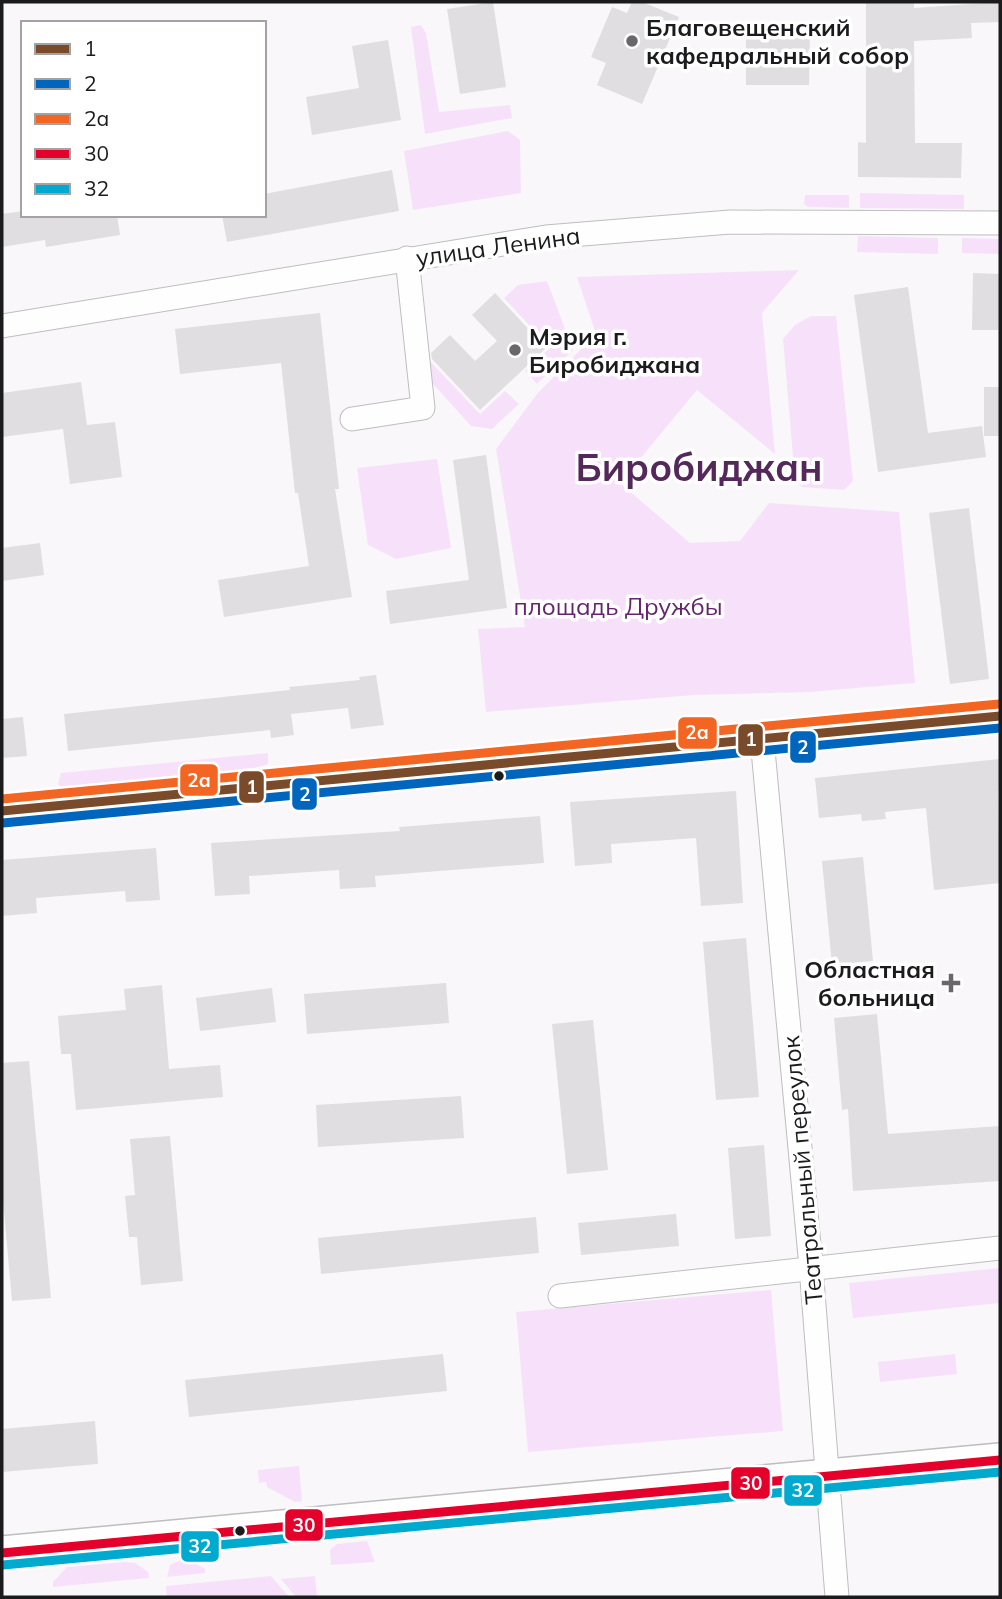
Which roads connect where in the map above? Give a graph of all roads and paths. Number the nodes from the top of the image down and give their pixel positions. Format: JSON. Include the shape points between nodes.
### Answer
{"nodes":[{"id":1,"x":1000,"y":223,"type":"edge"},
{"id":2,"x":407,"y":258,"type":"junction"},
{"id":3,"x":2,"y":326,"type":"edge"},
{"id":4,"x":352,"y":419,"type":"dead end"},
{"id":5,"x":1000,"y":716,"type":"edge"},
{"id":6,"x":762,"y":739,"type":"junction"},
{"id":7,"x":2,"y":811,"type":"edge"},
{"id":8,"x":1000,"y":1248,"type":"edge"},
{"id":9,"x":811,"y":1268,"type":"junction"},
{"id":10,"x":560,"y":1296,"type":"dead end"},
{"id":11,"x":1000,"y":1460,"type":"edge"},
{"id":12,"x":826,"y":1476,"type":"junction"},
{"id":13,"x":2,"y":1553,"type":"edge"},
{"id":14,"x":838,"y":1597,"type":"edge"}],
"edges":[{"from":1,"to":2,"type":"street","name":"улица Ленина","via":[[730,222],[546,237]]},
{"from":2,"to":3,"type":"street","name":"улица Ленина"},
{"from":2,"to":4,"type":"street","via":[[423,408]]},
{"from":5,"to":6,"type":"main road"},
{"from":6,"to":7,"type":"main road"},
{"from":6,"to":9,"type":"street","name":"Театральный переулок"},
{"from":8,"to":9,"type":"street"},
{"from":9,"to":10,"type":"street"},
{"from":9,"to":12,"type":"street","name":"Театральный переулок"},
{"from":11,"to":12,"type":"main road"},
{"from":12,"to":13,"type":"main road"},
{"from":12,"to":14,"type":"street","name":"Театральный переулок"}]}
